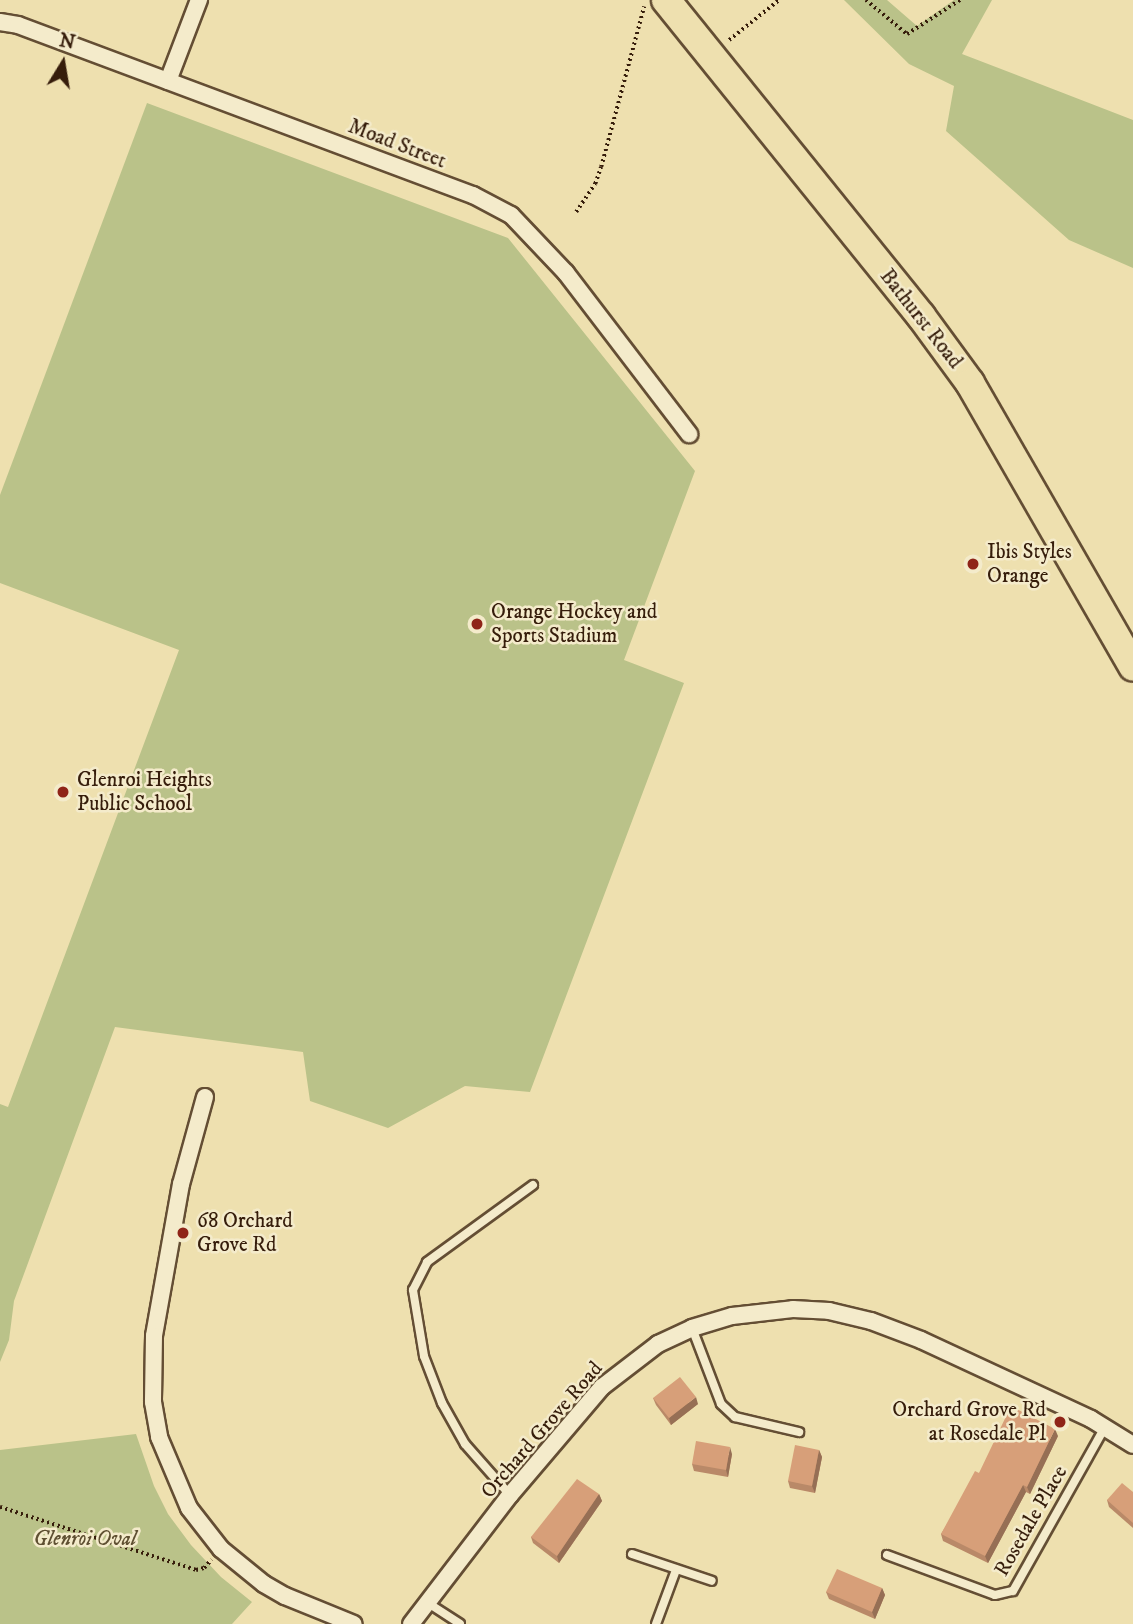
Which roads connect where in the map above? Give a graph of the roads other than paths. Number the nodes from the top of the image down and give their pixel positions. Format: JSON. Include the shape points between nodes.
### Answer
{"nodes":[{"id":1,"x":199,"y":0,"type":"edge"},
{"id":2,"x":666,"y":0,"type":"edge"},
{"id":3,"x":0,"y":22,"type":"edge"},
{"id":4,"x":168,"y":80,"type":"junction"},
{"id":5,"x":689,"y":434,"type":"dead end"},
{"id":6,"x":1133,"y":667,"type":"edge"},
{"id":7,"x":205,"y":1097,"type":"dead end"},
{"id":8,"x":533,"y":1185,"type":"dead end"},
{"id":9,"x":692,"y":1328,"type":"junction"},
{"id":10,"x":1105,"y":1427,"type":"junction"},
{"id":11,"x":799,"y":1432,"type":"dead end"},
{"id":12,"x":1133,"y":1445,"type":"edge"},
{"id":13,"x":510,"y":1495,"type":"junction"},
{"id":14,"x":632,"y":1554,"type":"dead end"},
{"id":15,"x":887,"y":1555,"type":"dead end"},
{"id":16,"x":676,"y":1570,"type":"junction"},
{"id":17,"x":712,"y":1581,"type":"dead end"},
{"id":18,"x":428,"y":1603,"type":"junction"},
{"id":19,"x":354,"y":1624,"type":"edge"},
{"id":20,"x":411,"y":1624,"type":"edge"},
{"id":21,"x":460,"y":1624,"type":"edge"},
{"id":22,"x":656,"y":1624,"type":"edge"}],
"edges":[{"from":1,"to":4,"type":"street"},
{"from":2,"to":6,"type":"highway","name":"Bathurst Road","via":[[970,383]]},
{"from":3,"to":4,"type":"street","name":"Moad Street"},
{"from":4,"to":5,"type":"street","name":"Moad Street","via":[[474,195],[511,215],[566,273]]},
{"from":7,"to":19,"type":"street","via":[[181,1184],[154,1336],[152,1379],[159,1437],[189,1508],[221,1549],[285,1596]]},
{"from":8,"to":13,"type":"lane","via":[[428,1262],[413,1290],[424,1356],[442,1404],[465,1444]]},
{"from":9,"to":10,"type":"street","name":"Orchard Grove Road","via":[[772,1310],[829,1311],[860,1318],[917,1339]]},
{"from":9,"to":11,"type":"lane","via":[[721,1404],[734,1417]]},
{"from":9,"to":13,"type":"street","name":"Orchard Grove Road","via":[[658,1344],[603,1387]]},
{"from":10,"to":12,"type":"street","name":"Orchard Grove Road"},
{"from":10,"to":15,"type":"lane","name":"Rosedale Place","via":[[1013,1591],[995,1595]]},
{"from":13,"to":18,"type":"street","name":"Orchard Grove Road"},
{"from":14,"to":16,"type":"lane"},
{"from":16,"to":17,"type":"lane"},
{"from":16,"to":22,"type":"lane"},
{"from":18,"to":20,"type":"street","name":"Orchard Grove Road"},
{"from":18,"to":21,"type":"lane"}]}
